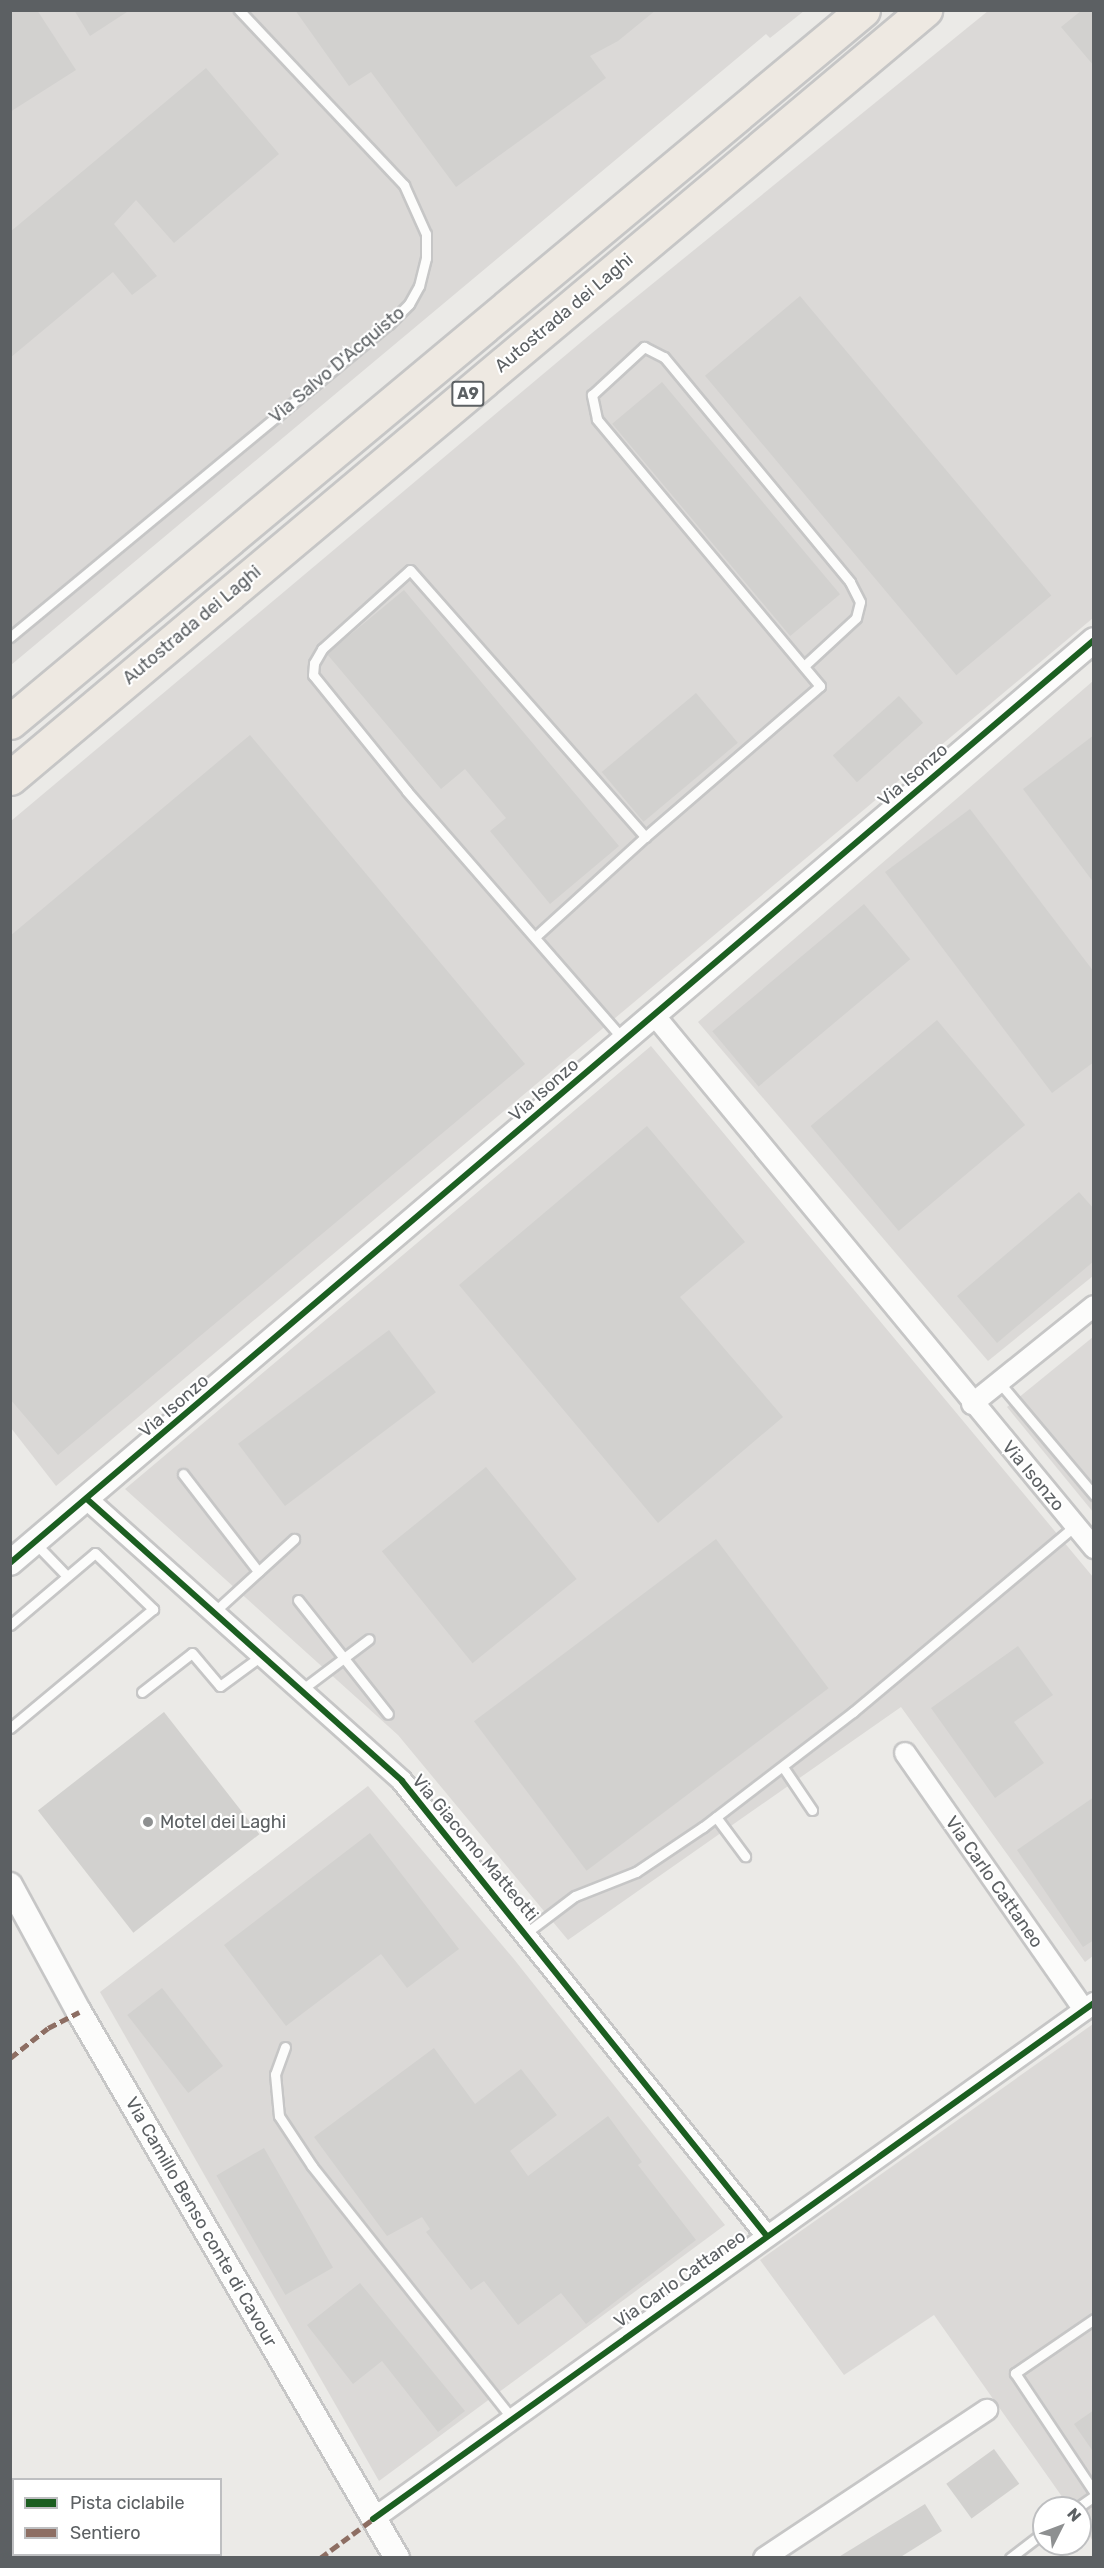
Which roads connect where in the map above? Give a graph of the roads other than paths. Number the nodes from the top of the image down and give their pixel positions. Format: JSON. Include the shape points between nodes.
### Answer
{"nodes":[{"id":1,"x":239,"y":10,"type":"edge"},
{"id":2,"x":863,"y":10,"type":"edge"},
{"id":3,"x":925,"y":10,"type":"edge"},
{"id":4,"x":10,"y":637,"type":"edge"},
{"id":5,"x":1094,"y":640,"type":"edge"},
{"id":6,"x":804,"y":666,"type":"junction"},
{"id":7,"x":111,"y":694,"type":"junction"},
{"id":8,"x":10,"y":722,"type":"edge"},
{"id":9,"x":10,"y":778,"type":"edge"},
{"id":10,"x":10,"y":792,"type":"edge"},
{"id":11,"x":645,"y":837,"type":"junction"},
{"id":12,"x":534,"y":936,"type":"junction"},
{"id":13,"x":655,"y":1016,"type":"junction"},
{"id":14,"x":624,"y":1041,"type":"junction"},
{"id":15,"x":1094,"y":1306,"type":"edge"},
{"id":16,"x":999,"y":1382,"type":"junction"},
{"id":17,"x":972,"y":1404,"type":"junction"},
{"id":18,"x":183,"y":1474,"type":"dead end"},
{"id":19,"x":1094,"y":1495,"type":"edge"},
{"id":20,"x":88,"y":1500,"type":"junction"},
{"id":21,"x":1075,"y":1526,"type":"junction"},
{"id":22,"x":294,"y":1539,"type":"dead end"},
{"id":23,"x":35,"y":1543,"type":"junction"},
{"id":24,"x":1094,"y":1548,"type":"edge"},
{"id":25,"x":11,"y":1562,"type":"edge"},
{"id":26,"x":258,"y":1571,"type":"junction"},
{"id":27,"x":67,"y":1576,"type":"junction"},
{"id":28,"x":298,"y":1600,"type":"dead end"},
{"id":29,"x":213,"y":1613,"type":"junction"},
{"id":30,"x":10,"y":1625,"type":"edge"},
{"id":31,"x":369,"y":1639,"type":"dead end"},
{"id":32,"x":261,"y":1656,"type":"junction"},
{"id":33,"x":343,"y":1658,"type":"junction"},
{"id":34,"x":300,"y":1691,"type":"junction"},
{"id":35,"x":142,"y":1692,"type":"dead end"},
{"id":36,"x":388,"y":1714,"type":"dead end"},
{"id":37,"x":10,"y":1728,"type":"edge"},
{"id":38,"x":905,"y":1753,"type":"dead end"},
{"id":39,"x":783,"y":1767,"type":"junction"},
{"id":40,"x":812,"y":1810,"type":"dead end"},
{"id":41,"x":716,"y":1817,"type":"junction"},
{"id":42,"x":745,"y":1856,"type":"dead end"},
{"id":43,"x":10,"y":1884,"type":"edge"},
{"id":44,"x":526,"y":1933,"type":"junction"},
{"id":45,"x":1089,"y":2007,"type":"edge"},
{"id":46,"x":285,"y":2047,"type":"dead end"},
{"id":47,"x":766,"y":2235,"type":"junction"},
{"id":48,"x":1094,"y":2319,"type":"edge"},
{"id":49,"x":987,"y":2410,"type":"dead end"},
{"id":50,"x":511,"y":2417,"type":"junction"},
{"id":51,"x":1094,"y":2494,"type":"edge"},
{"id":52,"x":373,"y":2519,"type":"junction"},
{"id":53,"x":1032,"y":2541,"type":"edge"},
{"id":54,"x":397,"y":2558,"type":"edge"},
{"id":55,"x":764,"y":2558,"type":"edge"},
{"id":56,"x":1010,"y":2558,"type":"edge"}],
"edges":[{"from":1,"to":4,"type":"lane","name":"Via Salvo D'Acquisto","via":[[404,185],[426,234],[426,258],[419,286],[409,304],[388,324]]},
{"from":2,"to":8,"type":"highway","number":"A9"},
{"from":3,"to":7,"type":"highway","name":"Autostrada dei Laghi","number":"A9"},
{"from":5,"to":13,"type":"street","name":"Via Isonzo"},
{"from":6,"to":6,"type":"lane","via":[[597,419],[592,395],[644,347],[664,357],[850,582],[860,603],[856,618]]},
{"from":6,"to":11,"type":"lane","via":[[820,686]]},
{"from":7,"to":9,"type":"highway","name":"Autostrada dei Laghi","number":"A9"},
{"from":7,"to":10,"type":"highway"},
{"from":11,"to":12,"type":"lane"},
{"from":11,"to":12,"type":"lane","via":[[410,570],[322,649],[313,675],[407,791]]},
{"from":12,"to":14,"type":"lane"},
{"from":13,"to":14,"type":"street","name":"Via Isonzo"},
{"from":13,"to":17,"type":"street","name":"Via Isonzo"},
{"from":14,"to":20,"type":"street","name":"Via Isonzo"},
{"from":15,"to":16,"type":"street"},
{"from":16,"to":17,"type":"street"},
{"from":16,"to":19,"type":"lane"},
{"from":17,"to":21,"type":"street","name":"Via Isonzo"},
{"from":18,"to":26,"type":"lane"},
{"from":20,"to":23,"type":"street","name":"Via Isonzo"},
{"from":20,"to":29,"type":"street","name":"Via Giacomo Matteotti"},
{"from":21,"to":24,"type":"street","name":"Via Isonzo"},
{"from":21,"to":39,"type":"lane"},
{"from":22,"to":26,"type":"lane"},
{"from":23,"to":25,"type":"street","name":"Via Isonzo"},
{"from":23,"to":27,"type":"lane"},
{"from":26,"to":29,"type":"lane"},
{"from":27,"to":30,"type":"lane"},
{"from":27,"to":37,"type":"lane","via":[[95,1553],[153,1609]]},
{"from":28,"to":33,"type":"lane"},
{"from":29,"to":32,"type":"street","name":"Via Giacomo Matteotti"},
{"from":31,"to":33,"type":"lane"},
{"from":32,"to":34,"type":"street","name":"Via Giacomo Matteotti"},
{"from":32,"to":35,"type":"lane","via":[[220,1686],[192,1653]]},
{"from":33,"to":34,"type":"lane"},
{"from":33,"to":36,"type":"lane"},
{"from":34,"to":44,"type":"street","name":"Via Giacomo Matteotti","via":[[402,1781]]},
{"from":38,"to":45,"type":"street","name":"Via Carlo Cattaneo"},
{"from":39,"to":40,"type":"lane"},
{"from":39,"to":41,"type":"lane"},
{"from":41,"to":42,"type":"lane"},
{"from":41,"to":44,"type":"lane","via":[[636,1872],[575,1896]]},
{"from":43,"to":52,"type":"street","name":"Via Camillo Benso conte di Cavour","via":[[79,2012]]},
{"from":44,"to":47,"type":"street","name":"Via Giacomo Matteotti"},
{"from":45,"to":47,"type":"street","name":"Via Carlo Cattaneo"},
{"from":46,"to":50,"type":"lane","via":[[275,2074],[279,2116],[312,2166]]},
{"from":47,"to":50,"type":"street","name":"Via Carlo Cattaneo"},
{"from":48,"to":51,"type":"lane","via":[[1015,2373]]},
{"from":49,"to":55,"type":"street"},
{"from":50,"to":52,"type":"street","name":"Via Carlo Cattaneo"},
{"from":52,"to":54,"type":"street","name":"Via Camillo Benso conte di Cavour"},
{"from":53,"to":56,"type":"lane"}]}
